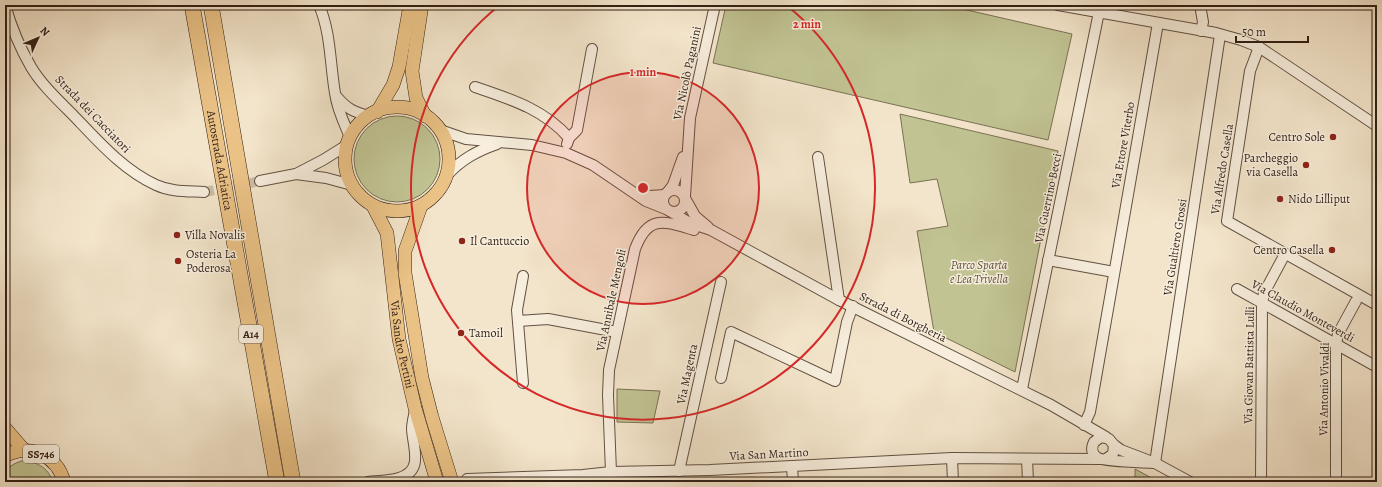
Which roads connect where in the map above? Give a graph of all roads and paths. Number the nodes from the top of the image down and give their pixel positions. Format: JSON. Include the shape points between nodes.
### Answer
{"nodes":[{"id":1,"x":5,"y":5,"type":"edge"},
{"id":2,"x":192,"y":5,"type":"edge"},
{"id":3,"x":212,"y":5,"type":"edge"},
{"id":4,"x":319,"y":5,"type":"edge"},
{"id":5,"x":410,"y":5,"type":"edge"},
{"id":6,"x":422,"y":5,"type":"edge"},
{"id":7,"x":715,"y":5,"type":"edge"},
{"id":8,"x":1058,"y":5,"type":"edge"},
{"id":9,"x":1200,"y":5,"type":"edge"},
{"id":10,"x":1099,"y":12,"type":"junction"},
{"id":11,"x":1158,"y":23,"type":"junction"},
{"id":12,"x":1201,"y":31,"type":"junction"},
{"id":13,"x":1220,"y":35,"type":"junction"},
{"id":14,"x":1259,"y":47,"type":"junction"},
{"id":15,"x":592,"y":49,"type":"dead end"},
{"id":16,"x":475,"y":87,"type":"dead end"},
{"id":17,"x":335,"y":94,"type":"junction"},
{"id":18,"x":373,"y":114,"type":"junction"},
{"id":19,"x":425,"y":116,"type":"junction"},
{"id":20,"x":1377,"y":126,"type":"edge"},
{"id":21,"x":440,"y":130,"type":"junction"},
{"id":22,"x":568,"y":138,"type":"junction"},
{"id":23,"x":349,"y":141,"type":"junction"},
{"id":24,"x":501,"y":143,"type":"junction"},
{"id":25,"x":687,"y":146,"type":"junction"},
{"id":26,"x":566,"y":153,"type":"junction"},
{"id":27,"x":818,"y":157,"type":"dead end"},
{"id":28,"x":296,"y":174,"type":"junction"},
{"id":29,"x":447,"y":175,"type":"junction"},
{"id":30,"x":260,"y":181,"type":"tunnel mouth"},
{"id":31,"x":352,"y":185,"type":"junction"},
{"id":32,"x":204,"y":192,"type":"tunnel mouth"},
{"id":33,"x":666,"y":193,"type":"junction"},
{"id":34,"x":637,"y":194,"type":"junction"},
{"id":35,"x":685,"y":198,"type":"junction"},
{"id":36,"x":373,"y":206,"type":"junction"},
{"id":37,"x":421,"y":206,"type":"junction"},
{"id":38,"x":670,"y":211,"type":"junction"},
{"id":39,"x":711,"y":230,"type":"junction"},
{"id":40,"x":733,"y":241,"type":"junction"},
{"id":41,"x":1285,"y":254,"type":"junction"},
{"id":42,"x":1048,"y":260,"type":"junction"},
{"id":43,"x":1114,"y":272,"type":"junction"},
{"id":44,"x":523,"y":276,"type":"dead end"},
{"id":45,"x":721,"y":282,"type":"dead end"},
{"id":46,"x":1237,"y":289,"type":"dead end"},
{"id":47,"x":839,"y":300,"type":"junction"},
{"id":48,"x":1356,"y":301,"type":"dead end"},
{"id":49,"x":1262,"y":304,"type":"junction"},
{"id":50,"x":1377,"y":304,"type":"edge"},
{"id":51,"x":853,"y":306,"type":"junction"},
{"id":52,"x":518,"y":321,"type":"junction"},
{"id":53,"x":617,"y":332,"type":"junction"},
{"id":54,"x":1336,"y":344,"type":"junction"},
{"id":55,"x":1377,"y":367,"type":"edge"},
{"id":56,"x":721,"y":378,"type":"dead end"},
{"id":57,"x":523,"y":383,"type":"dead end"},
{"id":58,"x":1022,"y":390,"type":"junction"},
{"id":59,"x":415,"y":408,"type":"junction"},
{"id":60,"x":1084,"y":425,"type":"junction"},
{"id":61,"x":5,"y":428,"type":"edge"},
{"id":62,"x":1106,"y":437,"type":"junction"},
{"id":63,"x":1114,"y":445,"type":"junction"},
{"id":64,"x":1092,"y":447,"type":"junction"},
{"id":65,"x":24,"y":450,"type":"junction"},
{"id":66,"x":5,"y":456,"type":"edge"},
{"id":67,"x":952,"y":458,"type":"junction"},
{"id":68,"x":1027,"y":459,"type":"junction"},
{"id":69,"x":1073,"y":459,"type":"junction"},
{"id":70,"x":1103,"y":459,"type":"junction"},
{"id":71,"x":1155,"y":463,"type":"junction"},
{"id":72,"x":792,"y":466,"type":"junction"},
{"id":73,"x":679,"y":471,"type":"junction"},
{"id":74,"x":611,"y":472,"type":"junction"},
{"id":75,"x":467,"y":479,"type":"dead end"},
{"id":76,"x":583,"y":479,"type":"edge"},
{"id":77,"x":65,"y":481,"type":"edge"},
{"id":78,"x":277,"y":482,"type":"edge"},
{"id":79,"x":293,"y":482,"type":"edge"},
{"id":80,"x":368,"y":482,"type":"edge"},
{"id":81,"x":437,"y":482,"type":"edge"},
{"id":82,"x":452,"y":482,"type":"edge"},
{"id":83,"x":793,"y":482,"type":"edge"},
{"id":84,"x":952,"y":482,"type":"edge"},
{"id":85,"x":1028,"y":482,"type":"edge"},
{"id":86,"x":1190,"y":482,"type":"edge"},
{"id":87,"x":1261,"y":482,"type":"edge"},
{"id":88,"x":1336,"y":482,"type":"edge"}],
"edges":[{"from":1,"to":32,"type":"street","name":"Strada dei Cacciatori","via":[[16,37],[32,68],[58,100],[102,145],[133,172],[156,185],[180,191]]},
{"from":2,"to":78,"type":"highway","name":"Autostrada Adriatica","number":"A14"},
{"from":3,"to":79,"type":"highway","name":"Autostrada Adriatica","number":"A14"},
{"from":4,"to":17,"type":"street","via":[[324,16]]},
{"from":5,"to":18,"type":"main road","via":[[399,67],[393,85]]},
{"from":6,"to":19,"type":"main road","name":"Via Sandro Pertini","via":[[412,71],[416,98]]},
{"from":7,"to":25,"type":"street","name":"Via Nicolò Paganini","via":[[690,118]]},
{"from":8,"to":10,"type":"street"},
{"from":9,"to":12,"type":"street","via":[[1203,22]]},
{"from":10,"to":11,"type":"street"},
{"from":10,"to":42,"type":"street","name":"Via Guerrino Becci"},
{"from":11,"to":12,"type":"street"},
{"from":11,"to":43,"type":"street","name":"Via Ettore Viterbo"},
{"from":12,"to":13,"type":"street"},
{"from":13,"to":14,"type":"street"},
{"from":13,"to":71,"type":"street","name":"Via Gualtiero Grossi"},
{"from":14,"to":20,"type":"street"},
{"from":14,"to":41,"type":"street","name":"Via Alfredo Casella","via":[[1250,71],[1227,221]]},
{"from":15,"to":22,"type":"street","via":[[577,130]]},
{"from":16,"to":22,"type":"street","via":[[511,99],[538,112],[557,124]]},
{"from":17,"to":18,"type":"street","via":[[352,112]]},
{"from":17,"to":23,"type":"street"},
{"from":18,"to":19,"type":"main road","name":"Via Sandro Pertini","via":[[393,108],[410,109]]},
{"from":18,"to":23,"type":"main road","via":[[358,125]]},
{"from":19,"to":21,"type":"main road","name":"Via Sandro Pertini"},
{"from":21,"to":24,"type":"street","name":"Strada di Borgheria","via":[[466,139]]},
{"from":21,"to":29,"type":"main road","name":"Via Sandro Pertini","via":[[447,144]]},
{"from":22,"to":26,"type":"street"},
{"from":23,"to":28,"type":"street","via":[[323,160]]},
{"from":23,"to":31,"type":"main road","name":"Via Sandro Pertini","via":[[345,159]]},
{"from":24,"to":26,"type":"street","name":"Strada di Borgheria","via":[[532,145]]},
{"from":24,"to":29,"type":"street","name":"Strada di Borgheria","via":[[468,156]]},
{"from":25,"to":33,"type":"street","name":"Via Nicolò Paganini","via":[[673,185]]},
{"from":25,"to":35,"type":"street","name":"Via Nicolò Paganini"},
{"from":26,"to":34,"type":"street","name":"Strada di Borgheria","via":[[593,165]]},
{"from":27,"to":47,"type":"street"},
{"from":28,"to":30,"type":"street"},
{"from":28,"to":31,"type":"street"},
{"from":29,"to":37,"type":"main road","name":"Via Sandro Pertini","via":[[432,198]]},
{"from":31,"to":36,"type":"main road","name":"Via Sandro Pertini","via":[[361,197]]},
{"from":33,"to":34,"type":"street","name":"Strada di Borgheria","via":[[653,196]]},
{"from":33,"to":35,"type":"street","name":"Strada di Borgheria","via":[[675,190]]},
{"from":33,"to":38,"type":"street","via":[[663,202]]},
{"from":34,"to":38,"type":"street","name":"Strada di Borgheria","via":[[657,207]]},
{"from":35,"to":38,"type":"street","via":[[681,211]]},
{"from":35,"to":39,"type":"street","name":"Strada di Borgheria","via":[[695,216]]},
{"from":36,"to":37,"type":"main road","name":"Via Sandro Pertini","via":[[389,211],[405,211]]},
{"from":36,"to":59,"type":"main road","name":"Via Sandro Pertini","via":[[386,232],[399,339]]},
{"from":37,"to":82,"type":"main road","name":"Via Sandro Pertini","via":[[404,251],[405,273],[422,378]]},
{"from":38,"to":39,"type":"street","name":"Strada di Borgheria","via":[[690,223]]},
{"from":39,"to":40,"type":"street","name":"Strada di Borgheria"},
{"from":40,"to":47,"type":"street","name":"Strada di Borgheria"},
{"from":40,"to":53,"type":"street","name":"Via Annibale Mengoli","via":[[668,222],[650,225],[640,234],[635,249]]},
{"from":41,"to":49,"type":"street","name":"Via Giovan Battista Lulli","via":[[1264,294]]},
{"from":41,"to":50,"type":"street","name":"Via Alfredo Casella"},
{"from":42,"to":43,"type":"street"},
{"from":42,"to":58,"type":"street","name":"Via Guerrino Becci"},
{"from":43,"to":60,"type":"street","name":"Via Ettore Viterbo","via":[[1090,412]]},
{"from":44,"to":52,"type":"street","via":[[517,301]]},
{"from":45,"to":73,"type":"street","name":"Via Magenta"},
{"from":46,"to":49,"type":"street","name":"Via Claudio Monteverdi"},
{"from":47,"to":51,"type":"street","name":"Strada di Borgheria"},
{"from":48,"to":54,"type":"street","name":"Via Antonio Vivaldi","via":[[1338,334]]},
{"from":49,"to":54,"type":"street","name":"Via Claudio Monteverdi"},
{"from":49,"to":87,"type":"street","name":"Via Giovan Battista Lulli"},
{"from":51,"to":56,"type":"street","via":[[847,322],[835,382],[731,332]]},
{"from":51,"to":58,"type":"street","name":"Strada di Borgheria"},
{"from":52,"to":53,"type":"street","via":[[548,319]]},
{"from":52,"to":57,"type":"street"},
{"from":53,"to":74,"type":"street","name":"Via Annibale Mengoli","via":[[609,370]]},
{"from":54,"to":55,"type":"street","name":"Via Claudio Monteverdi"},
{"from":54,"to":88,"type":"street","name":"Via Antonio Vivaldi"},
{"from":58,"to":60,"type":"street","name":"Strada di Borgheria"},
{"from":59,"to":80,"type":"street","via":[[412,428],[415,467],[409,474],[398,478]]},
{"from":59,"to":81,"type":"main road","name":"Via Sandro Pertini"},
{"from":60,"to":62,"type":"street","name":"Strada di Borgheria"},
{"from":60,"to":64,"type":"street"},
{"from":61,"to":65,"type":"main road","number":"SS746"},
{"from":62,"to":63,"type":"street","name":"Strada di Borgheria"},
{"from":62,"to":64,"type":"street","via":[[1097,438]]},
{"from":63,"to":70,"type":"street","via":[[1113,454]]},
{"from":63,"to":71,"type":"street","name":"Strada di Borgheria"},
{"from":64,"to":69,"type":"street","name":"Via San Martino","via":[[1086,454]]},
{"from":64,"to":70,"type":"street","via":[[1096,457]]},
{"from":65,"to":66,"type":"main road","number":"SS746"},
{"from":65,"to":77,"type":"main road","number":"SS746","via":[[38,452],[50,458]]},
{"from":67,"to":68,"type":"street","name":"Via San Martino"},
{"from":67,"to":72,"type":"street","name":"Via San Martino"},
{"from":67,"to":84,"type":"street"},
{"from":68,"to":69,"type":"street","name":"Via San Martino"},
{"from":68,"to":85,"type":"street"},
{"from":69,"to":70,"type":"street","name":"Via San Martino"},
{"from":70,"to":71,"type":"street"},
{"from":71,"to":86,"type":"street","name":"Strada di Borgheria"},
{"from":72,"to":73,"type":"street","name":"Via San Martino"},
{"from":72,"to":83,"type":"street"},
{"from":73,"to":74,"type":"street","name":"Via San Martino"},
{"from":74,"to":76,"type":"street","name":"Via San Martino"},
{"from":75,"to":76,"type":"street","name":"Via San Martino"}]}
